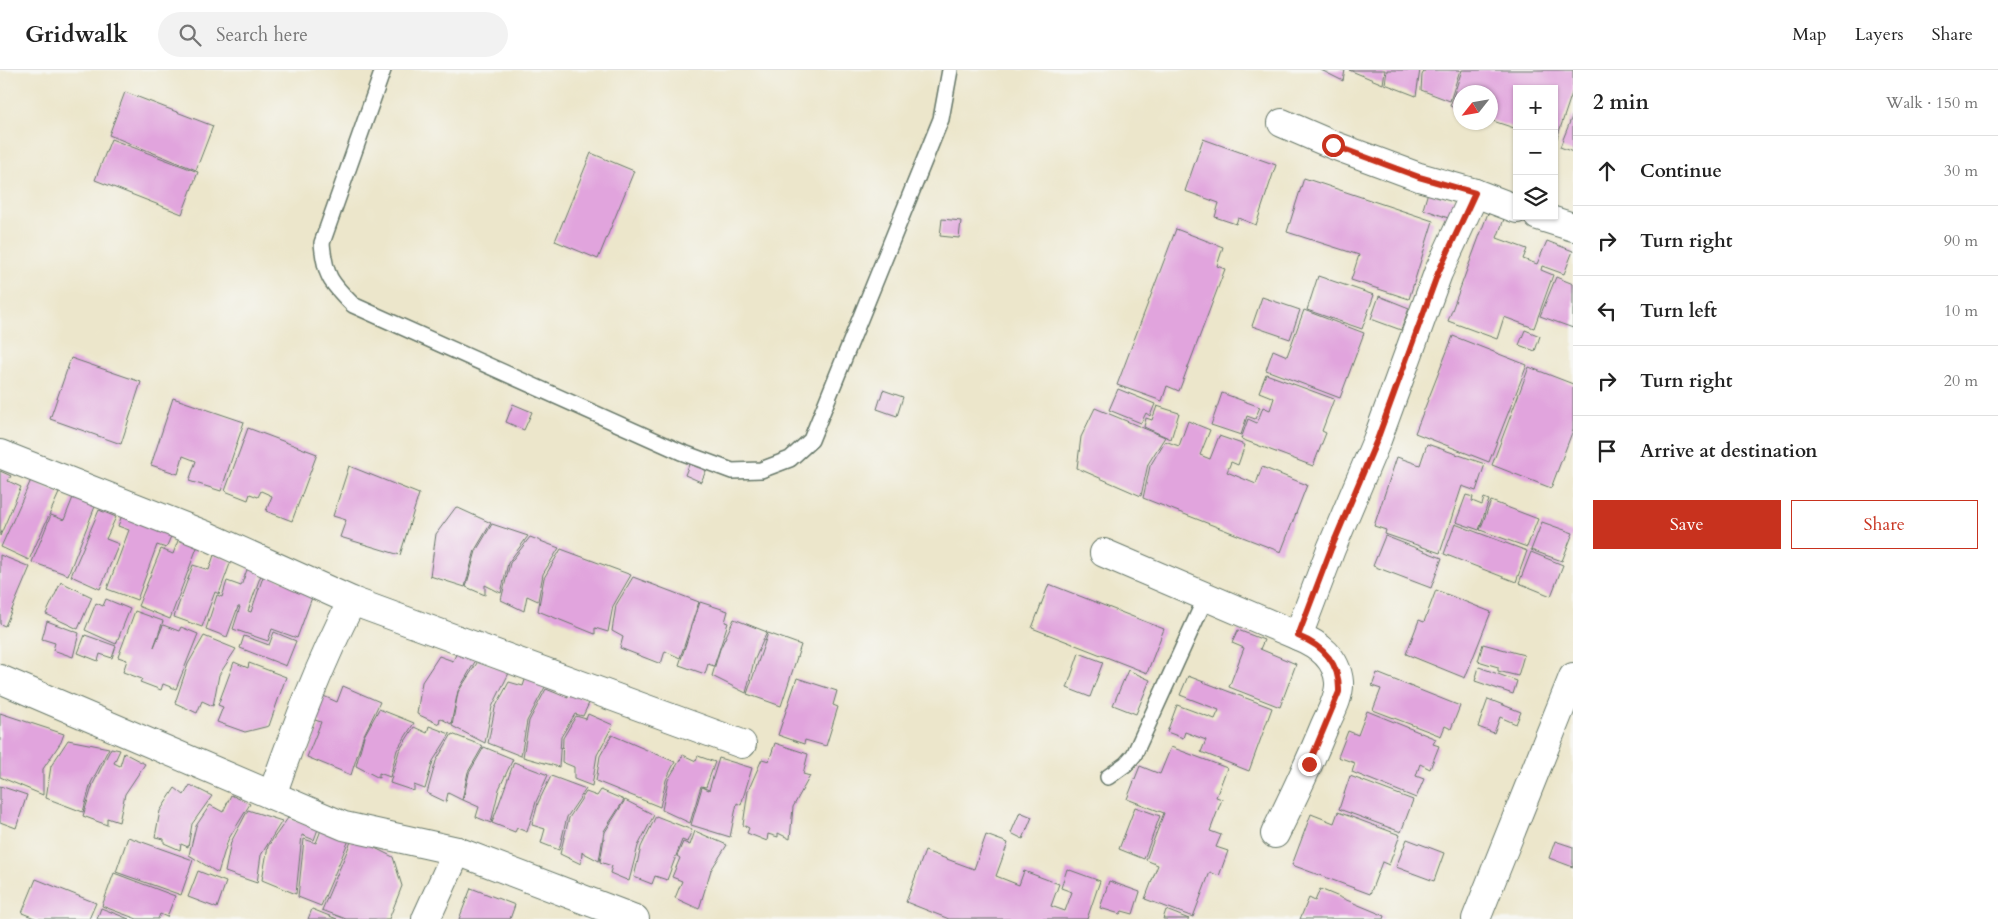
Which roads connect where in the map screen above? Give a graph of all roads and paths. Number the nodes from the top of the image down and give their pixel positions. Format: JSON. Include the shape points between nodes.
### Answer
{"nodes":[{"id":1,"x":383,"y":70,"type":"edge"},
{"id":2,"x":950,"y":70,"type":"edge"},
{"id":3,"x":1282,"y":123,"type":"dead end"},
{"id":4,"x":1475,"y":193,"type":"junction"},
{"id":5,"x":1513,"y":207,"type":"edge"},
{"id":6,"x":1551,"y":220,"type":"edge"},
{"id":7,"x":1573,"y":227,"type":"edge"},
{"id":8,"x":0,"y":454,"type":"edge"},
{"id":9,"x":1104,"y":553,"type":"dead end"},
{"id":10,"x":1206,"y":597,"type":"junction"},
{"id":11,"x":352,"y":602,"type":"junction"},
{"id":12,"x":1298,"y":636,"type":"junction"},
{"id":13,"x":1573,"y":677,"type":"edge"},
{"id":14,"x":0,"y":679,"type":"edge"},
{"id":15,"x":742,"y":744,"type":"dead end"},
{"id":16,"x":1108,"y":777,"type":"dead end"},
{"id":17,"x":272,"y":794,"type":"junction"},
{"id":18,"x":1275,"y":834,"type":"dead end"},
{"id":19,"x":457,"y":851,"type":"junction"},
{"id":20,"x":426,"y":919,"type":"edge"},
{"id":21,"x":636,"y":919,"type":"edge"},
{"id":22,"x":1476,"y":919,"type":"edge"}],
"edges":[{"from":1,"to":2,"type":"lane","via":[[322,243],[325,267],[332,284],[353,305],[681,452],[732,471],[761,470],[790,459],[811,440],[940,119]]},
{"from":3,"to":4,"type":"street","via":[[1419,177]]},
{"from":4,"to":5,"type":"street"},
{"from":4,"to":12,"type":"street","via":[[1438,273],[1377,440]]},
{"from":6,"to":7,"type":"street"},
{"from":8,"to":11,"type":"street","via":[[205,535]]},
{"from":9,"to":10,"type":"street"},
{"from":10,"to":12,"type":"street"},
{"from":10,"to":16,"type":"lane","via":[[1134,755]]},
{"from":11,"to":15,"type":"street"},
{"from":11,"to":17,"type":"street","via":[[327,649]]},
{"from":12,"to":18,"type":"street","via":[[1323,649],[1338,674],[1339,692]]},
{"from":13,"to":22,"type":"street"},
{"from":14,"to":17,"type":"street"},
{"from":17,"to":19,"type":"street","via":[[344,826]]},
{"from":19,"to":20,"type":"street"},
{"from":19,"to":21,"type":"street"}]}
